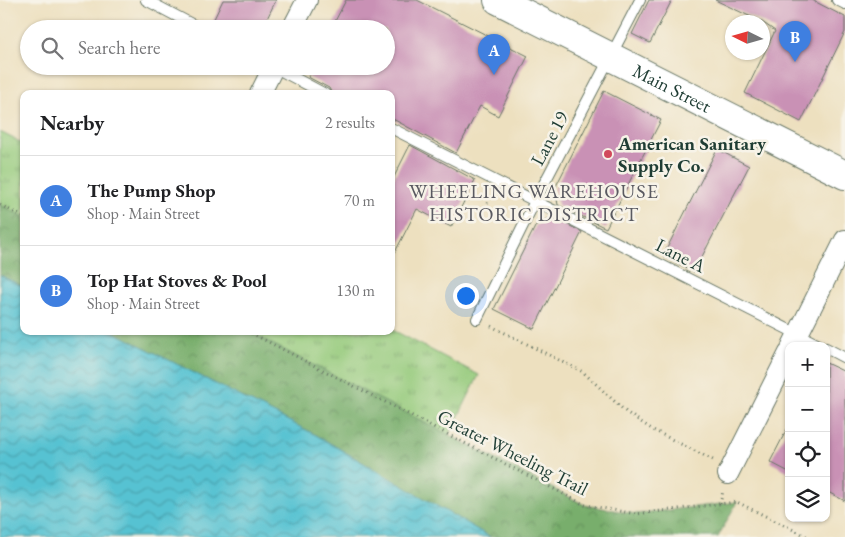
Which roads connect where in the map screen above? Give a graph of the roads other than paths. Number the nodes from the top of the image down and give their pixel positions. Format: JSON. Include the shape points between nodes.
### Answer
{"nodes":[{"id":1,"x":146,"y":0,"type":"edge"},
{"id":2,"x":307,"y":0,"type":"edge"},
{"id":3,"x":498,"y":0,"type":"edge"},
{"id":4,"x":640,"y":0,"type":"edge"},
{"id":5,"x":837,"y":0,"type":"edge"},
{"id":6,"x":845,"y":4,"type":"edge"},
{"id":7,"x":184,"y":20,"type":"edge"},
{"id":8,"x":297,"y":20,"type":"edge"},
{"id":9,"x":611,"y":56,"type":"junction"},
{"id":10,"x":269,"y":75,"type":"edge"},
{"id":11,"x":290,"y":75,"type":"edge"},
{"id":12,"x":262,"y":90,"type":"edge"},
{"id":13,"x":318,"y":90,"type":"edge"},
{"id":14,"x":395,"y":130,"type":"edge"},
{"id":15,"x":845,"y":175,"type":"edge"},
{"id":16,"x":535,"y":201,"type":"junction"},
{"id":17,"x":845,"y":240,"type":"edge"},
{"id":18,"x":477,"y":319,"type":"road end"},
{"id":19,"x":795,"y":340,"type":"edge"},
{"id":20,"x":830,"y":350,"type":"edge"},
{"id":21,"x":845,"y":358,"type":"edge"},
{"id":22,"x":785,"y":360,"type":"edge"},
{"id":23,"x":729,"y":471,"type":"road end"}],
"edges":[{"from":1,"to":7,"type":"lane"},
{"from":2,"to":8,"type":"street"},
{"from":3,"to":9,"type":"street","name":"Main Street"},
{"from":4,"to":9,"type":"lane","name":"Lane 19"},
{"from":5,"to":6,"type":"lane"},
{"from":9,"to":15,"type":"street","name":"Main Street"},
{"from":9,"to":16,"type":"lane","name":"Lane 19"},
{"from":10,"to":12,"type":"street"},
{"from":11,"to":13,"type":"lane"},
{"from":14,"to":16,"type":"lane","name":"Lane A"},
{"from":16,"to":18,"type":"lane","name":"Lane 19"},
{"from":16,"to":19,"type":"lane","name":"Lane A"},
{"from":17,"to":19,"type":"street"},
{"from":20,"to":21,"type":"lane"},
{"from":22,"to":23,"type":"street"}]}
